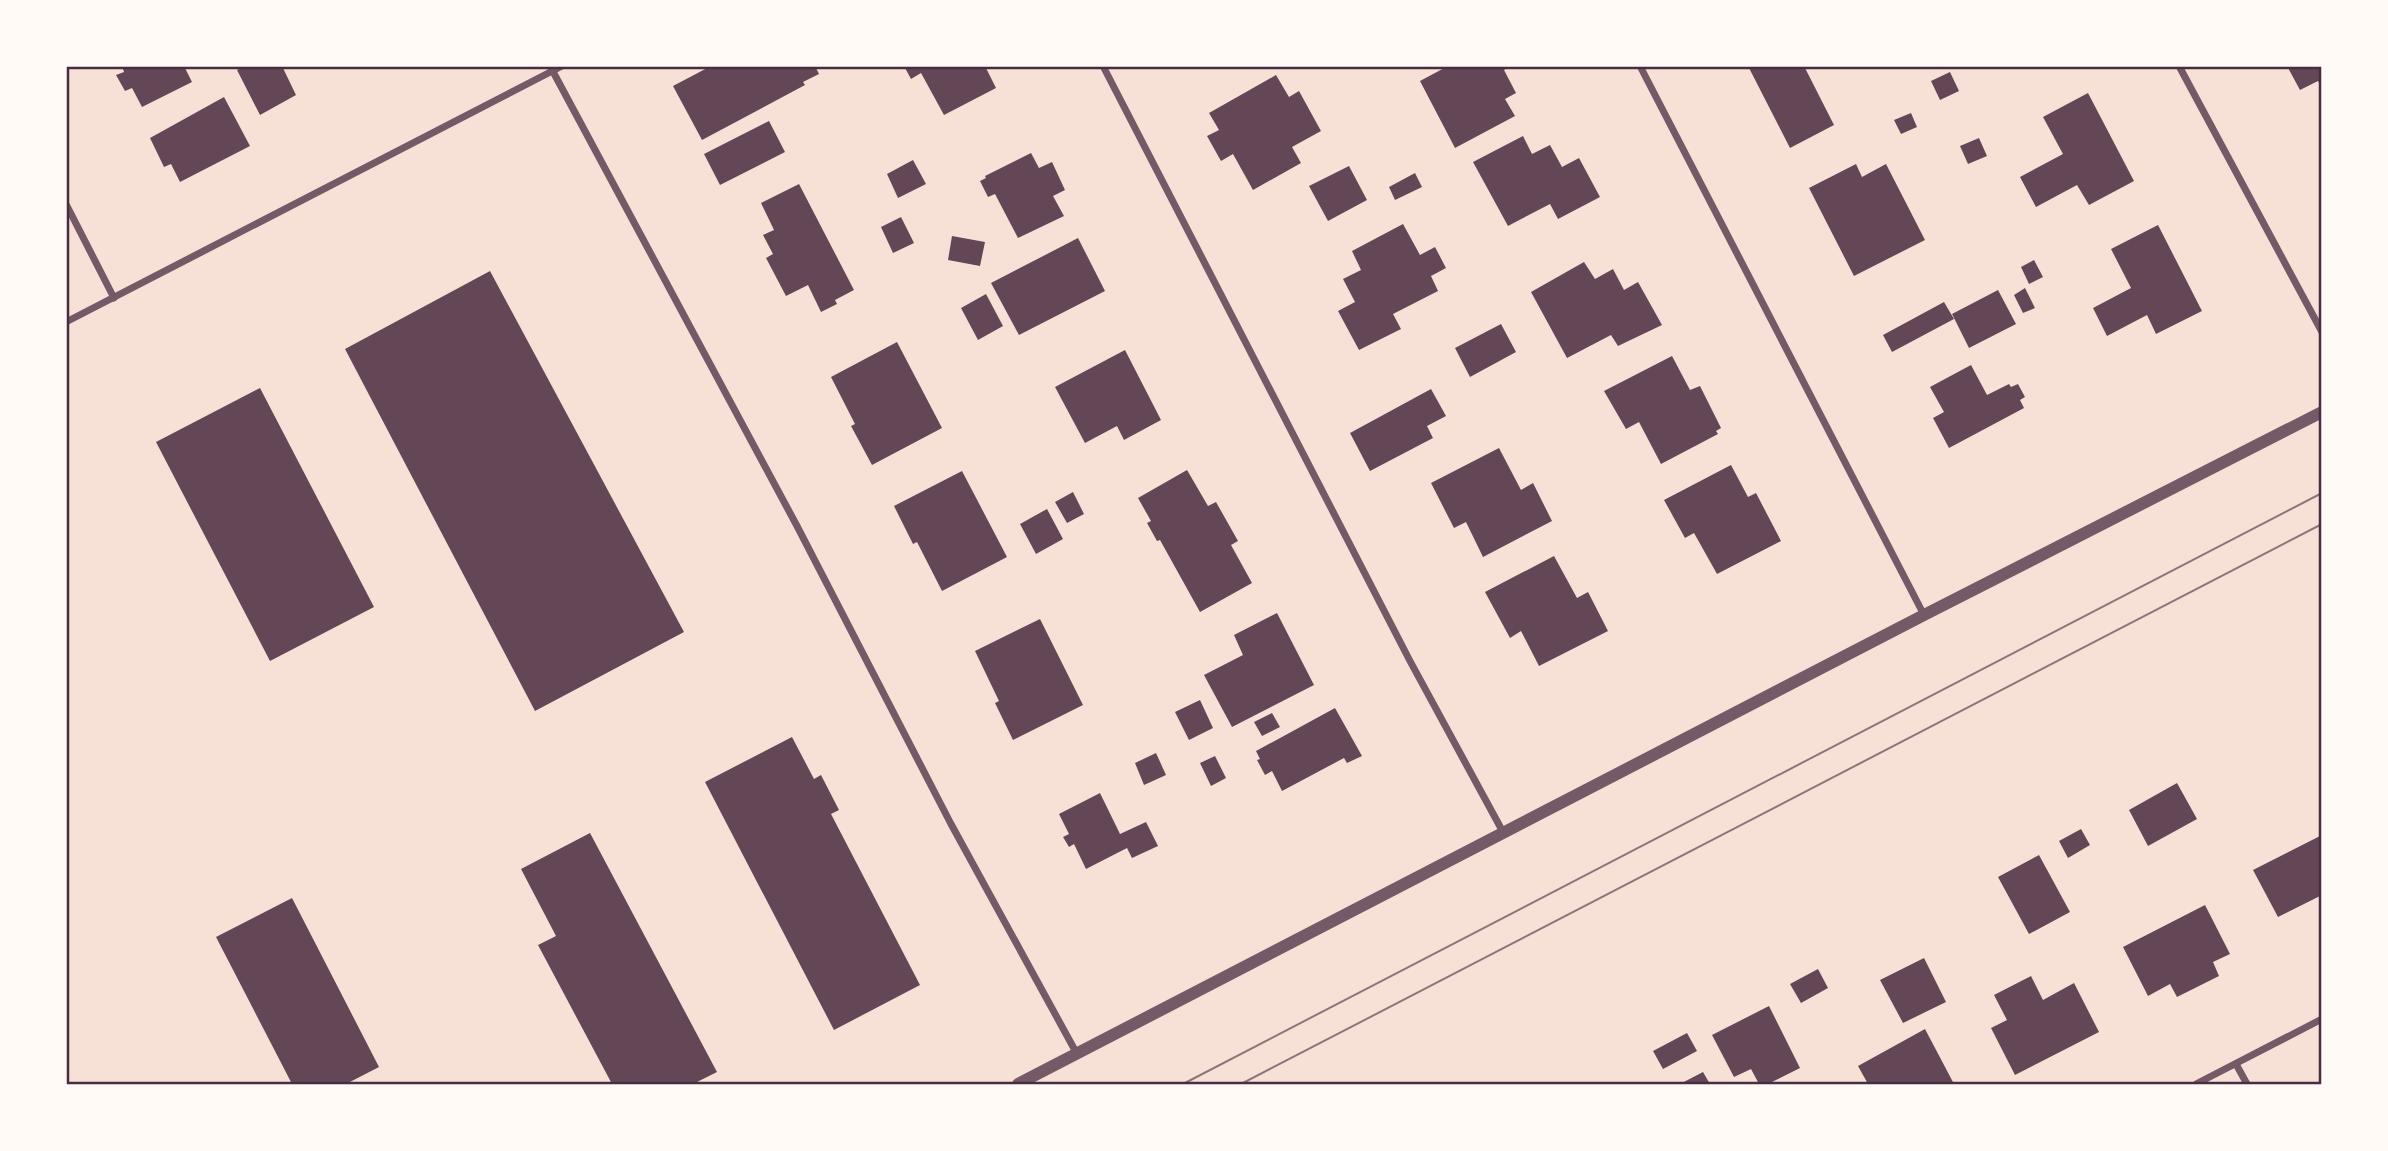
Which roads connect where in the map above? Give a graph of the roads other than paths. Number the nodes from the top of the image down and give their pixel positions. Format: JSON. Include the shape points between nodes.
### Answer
{"nodes":[{"id":1,"x":562,"y":66,"type":"edge"},
{"id":2,"x":1103,"y":66,"type":"edge"},
{"id":3,"x":1640,"y":66,"type":"edge"},
{"id":4,"x":2179,"y":66,"type":"edge"},
{"id":5,"x":552,"y":69,"type":"edge"},
{"id":6,"x":66,"y":204,"type":"edge"},
{"id":7,"x":114,"y":298,"type":"junction"},
{"id":8,"x":66,"y":322,"type":"edge"},
{"id":9,"x":2322,"y":332,"type":"edge"},
{"id":10,"x":2322,"y":412,"type":"edge"},
{"id":11,"x":1924,"y":615,"type":"junction"},
{"id":12,"x":1503,"y":832,"type":"junction"},
{"id":13,"x":2322,"y":1019,"type":"edge"},
{"id":14,"x":1077,"y":1054,"type":"junction"},
{"id":15,"x":2236,"y":1064,"type":"junction"},
{"id":16,"x":1018,"y":1084,"type":"edge"},
{"id":17,"x":2196,"y":1084,"type":"edge"},
{"id":18,"x":2247,"y":1084,"type":"edge"}],
"edges":[{"from":1,"to":5,"type":"street"},
{"from":2,"to":12,"type":"street"},
{"from":3,"to":11,"type":"street"},
{"from":4,"to":9,"type":"street"},
{"from":5,"to":7,"type":"street"},
{"from":5,"to":14,"type":"street"},
{"from":6,"to":7,"type":"street"},
{"from":7,"to":8,"type":"street"},
{"from":10,"to":11,"type":"street"},
{"from":11,"to":12,"type":"street"},
{"from":12,"to":14,"type":"street"},
{"from":13,"to":15,"type":"street"},
{"from":14,"to":16,"type":"street"},
{"from":15,"to":17,"type":"street"},
{"from":15,"to":18,"type":"street"}]}
